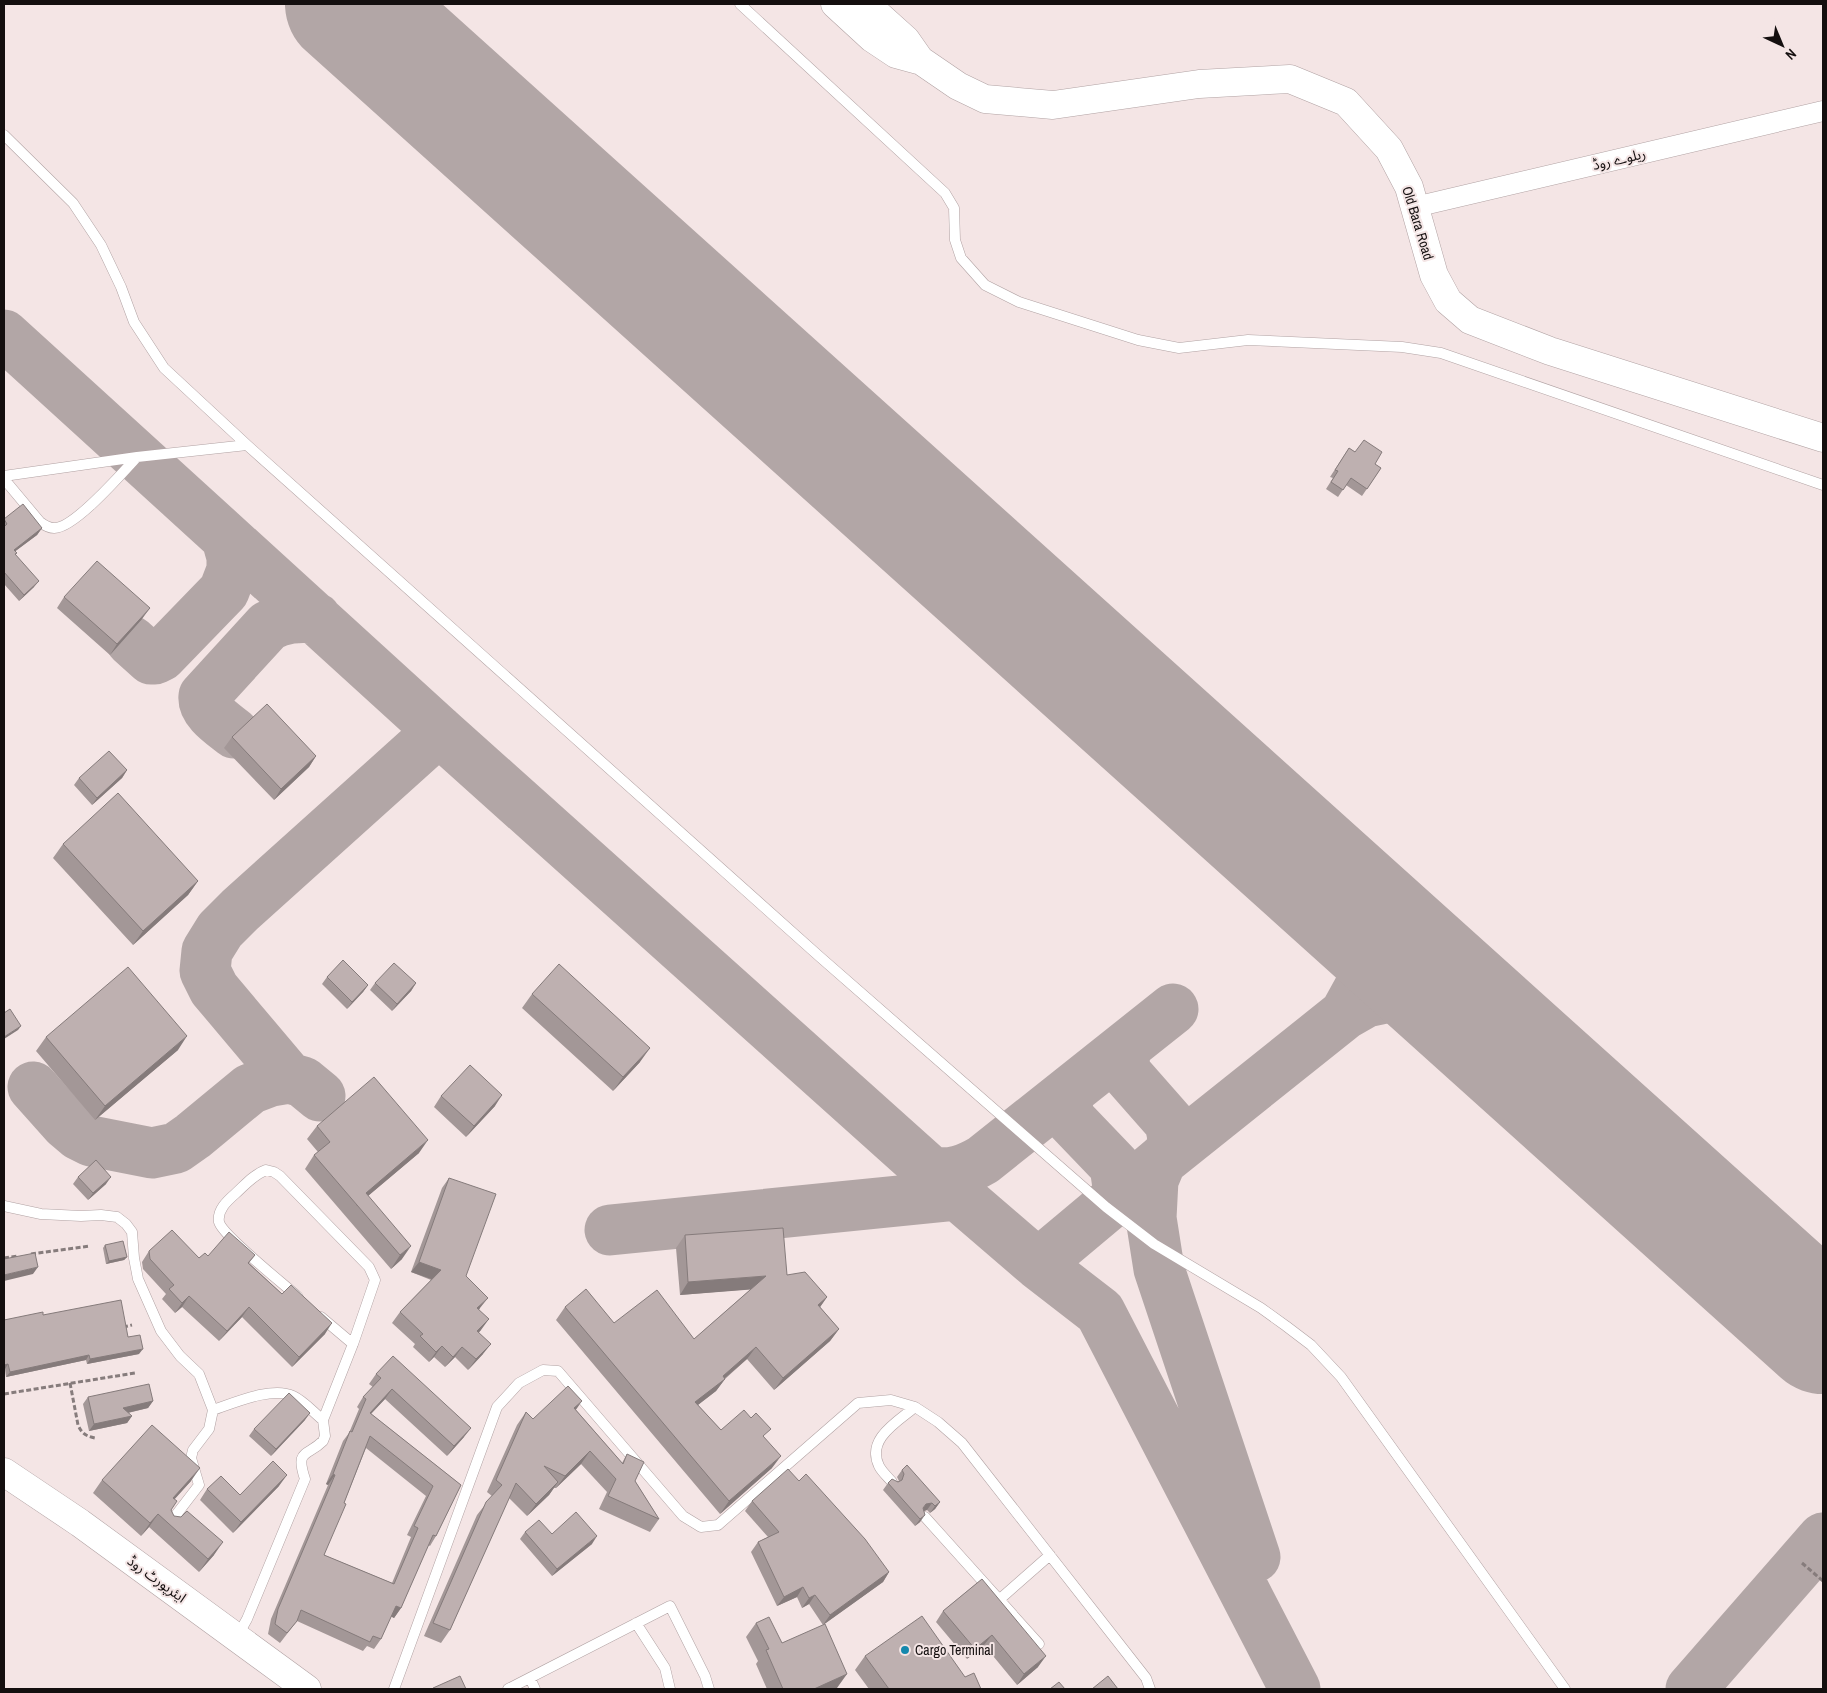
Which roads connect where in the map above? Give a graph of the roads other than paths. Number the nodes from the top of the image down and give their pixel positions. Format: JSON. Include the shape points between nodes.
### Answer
{"nodes":[{"id":1,"x":740,"y":4,"type":"edge"},
{"id":2,"x":835,"y":4,"type":"edge"},
{"id":3,"x":879,"y":8,"type":"edge"},
{"id":4,"x":920,"y":60,"type":"junction"},
{"id":5,"x":1823,"y":111,"type":"edge"},
{"id":6,"x":4,"y":135,"type":"edge"},
{"id":7,"x":1414,"y":207,"type":"junction"},
{"id":8,"x":1823,"y":438,"type":"edge"},
{"id":9,"x":247,"y":445,"type":"junction"},
{"id":10,"x":137,"y":457,"type":"junction"},
{"id":11,"x":4,"y":477,"type":"edge"},
{"id":12,"x":1823,"y":485,"type":"edge"},
{"id":13,"x":4,"y":1206,"type":"edge"},
{"id":14,"x":306,"y":1304,"type":"edge"},
{"id":15,"x":316,"y":1313,"type":"edge"},
{"id":16,"x":353,"y":1344,"type":"junction"},
{"id":17,"x":915,"y":1407,"type":"junction"},
{"id":18,"x":213,"y":1410,"type":"junction"},
{"id":19,"x":324,"y":1420,"type":"junction"},
{"id":20,"x":4,"y":1472,"type":"edge"},
{"id":21,"x":892,"y":1482,"type":"edge"},
{"id":22,"x":925,"y":1517,"type":"edge"},
{"id":23,"x":169,"y":1524,"type":"edge"},
{"id":24,"x":1050,"y":1555,"type":"junction"},
{"id":25,"x":1000,"y":1599,"type":"junction"},
{"id":26,"x":636,"y":1623,"type":"junction"},
{"id":27,"x":237,"y":1637,"type":"junction"},
{"id":28,"x":1039,"y":1644,"type":"edge"},
{"id":29,"x":530,"y":1678,"type":"junction"},
{"id":30,"x":307,"y":1689,"type":"edge"},
{"id":31,"x":394,"y":1689,"type":"edge"},
{"id":32,"x":508,"y":1689,"type":"edge"},
{"id":33,"x":535,"y":1689,"type":"edge"},
{"id":34,"x":670,"y":1689,"type":"edge"},
{"id":35,"x":708,"y":1689,"type":"edge"},
{"id":36,"x":1150,"y":1689,"type":"edge"},
{"id":37,"x":1565,"y":1689,"type":"edge"}],
"edges":[{"from":1,"to":12,"type":"lane","via":[[945,193],[954,208],[961,258],[985,285],[1019,302],[1138,340],[1179,348],[1248,340],[1402,346],[1441,353]]},
{"from":2,"to":4,"type":"street","via":[[872,38],[896,54]]},
{"from":3,"to":4,"type":"street","name":"Old Bara Road"},
{"from":4,"to":7,"type":"street","name":"Old Bara Road","via":[[958,86],[985,99],[1053,105],[1198,84],[1290,79],[1346,102],[1389,150],[1409,187]]},
{"from":5,"to":7,"type":"street","name":"ریلوے روڈ"},
{"from":6,"to":9,"type":"lane","via":[[72,203],[101,245],[134,322],[164,368]]},
{"from":7,"to":8,"type":"street","name":"Old Bara Road","via":[[1434,275],[1448,301],[1470,320],[1550,350]]},
{"from":9,"to":10,"type":"lane"},
{"from":9,"to":37,"type":"lane","via":[[1106,1207],[1154,1244],[1261,1308],[1311,1345],[1341,1378]]},
{"from":10,"to":11,"type":"lane"},
{"from":10,"to":11,"type":"lane","via":[[76,518],[56,529],[40,522]]},
{"from":13,"to":18,"type":"lane","via":[[41,1214],[117,1217],[126,1224],[132,1232],[138,1279],[161,1331],[199,1374]]},
{"from":14,"to":16,"type":"lane","via":[[232,1239],[219,1222],[221,1208],[226,1202],[254,1176],[266,1170],[280,1176],[373,1274],[374,1287]]},
{"from":15,"to":16,"type":"lane"},
{"from":16,"to":19,"type":"lane"},
{"from":17,"to":21,"type":"lane","via":[[887,1430],[878,1442],[879,1466]]},
{"from":17,"to":24,"type":"lane","via":[[962,1443]]},
{"from":17,"to":31,"type":"lane","via":[[891,1400],[858,1403],[718,1525],[701,1527],[683,1516],[558,1371],[542,1370],[519,1383],[496,1407]]},
{"from":18,"to":19,"type":"lane","via":[[279,1392],[293,1396]]},
{"from":18,"to":23,"type":"lane","via":[[209,1429],[193,1450],[191,1458],[198,1485]]},
{"from":19,"to":27,"type":"lane","via":[[323,1441],[302,1458],[300,1466],[304,1479]]},
{"from":20,"to":27,"type":"street","name":"ایئرپورٹ روڈ"},
{"from":22,"to":25,"type":"lane"},
{"from":24,"to":25,"type":"lane"},
{"from":24,"to":36,"type":"lane","via":[[1146,1678]]},
{"from":25,"to":28,"type":"lane"},
{"from":26,"to":29,"type":"lane"},
{"from":26,"to":34,"type":"lane","via":[[666,1668]]},
{"from":26,"to":35,"type":"lane","via":[[670,1606],[705,1676]]},
{"from":27,"to":30,"type":"street","name":"ایئرپورٹ روڈ"},
{"from":29,"to":32,"type":"lane"},
{"from":29,"to":33,"type":"lane"}]}
